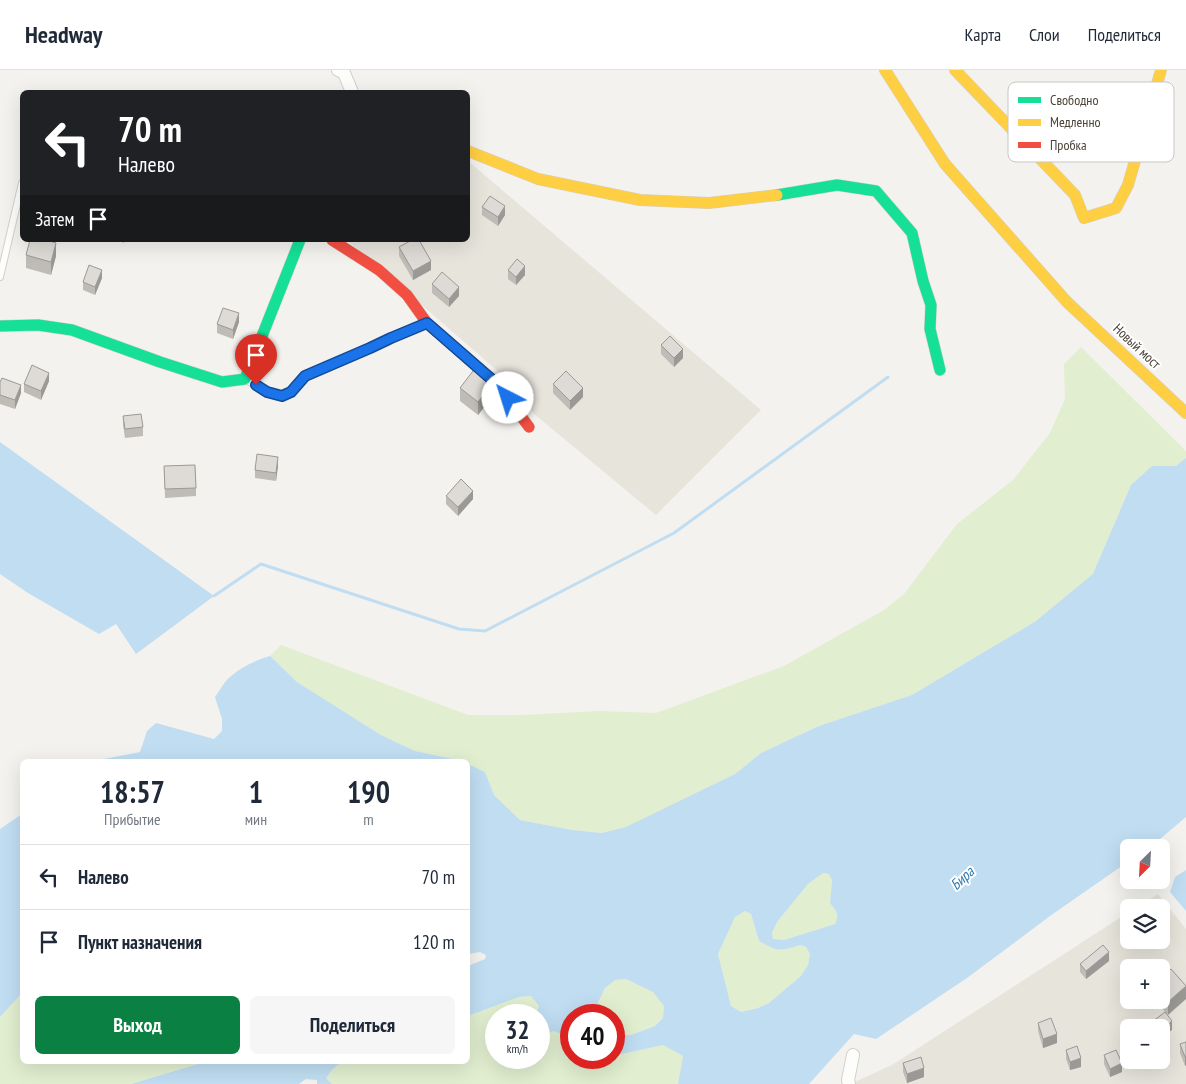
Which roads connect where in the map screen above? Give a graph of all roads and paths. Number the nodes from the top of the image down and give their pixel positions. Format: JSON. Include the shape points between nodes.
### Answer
{"nodes":[{"id":1,"x":338,"y":70,"type":"edge"},
{"id":2,"x":885,"y":70,"type":"edge"},
{"id":3,"x":955,"y":70,"type":"edge"},
{"id":4,"x":351,"y":90,"type":"edge"},
{"id":5,"x":1008,"y":125,"type":"edge"},
{"id":6,"x":470,"y":152,"type":"edge"},
{"id":7,"x":1043,"y":162,"type":"edge"},
{"id":8,"x":1134,"y":162,"type":"edge"},
{"id":9,"x":20,"y":192,"type":"edge"},
{"id":10,"x":299,"y":242,"type":"edge"},
{"id":11,"x":335,"y":242,"type":"edge"},
{"id":12,"x":0,"y":277,"type":"edge"},
{"id":13,"x":427,"y":323,"type":"junction"},
{"id":14,"x":0,"y":326,"type":"edge"},
{"id":15,"x":940,"y":370,"type":"dead end"},
{"id":16,"x":245,"y":379,"type":"junction"},
{"id":17,"x":1186,"y":413,"type":"edge"},
{"id":18,"x":529,"y":428,"type":"dead end"},
{"id":19,"x":853,"y":1055,"type":"dead end"},
{"id":20,"x":849,"y":1084,"type":"edge"}],
"edges":[{"from":1,"to":4,"type":"street","via":[[344,73]]},
{"from":2,"to":17,"type":"street","name":"Новый мост","via":[[946,164],[1067,302]]},
{"from":3,"to":5,"type":"street"},
{"from":6,"to":15,"type":"street","via":[[538,179],[640,200],[709,203],[837,185],[876,191],[912,233],[931,305],[930,329]]},
{"from":7,"to":8,"type":"street","via":[[1075,195],[1084,218],[1116,208],[1128,185]]},
{"from":9,"to":12,"type":"lane"},
{"from":10,"to":16,"type":"street"},
{"from":11,"to":13,"type":"street","via":[[379,270],[407,294]]},
{"from":13,"to":16,"type":"lane","via":[[305,376],[291,392],[282,396],[267,392]]},
{"from":13,"to":18,"type":"street","via":[[497,384]]},
{"from":14,"to":16,"type":"street","via":[[38,325],[72,330],[222,382]]},
{"from":19,"to":20,"type":"street"}]}
